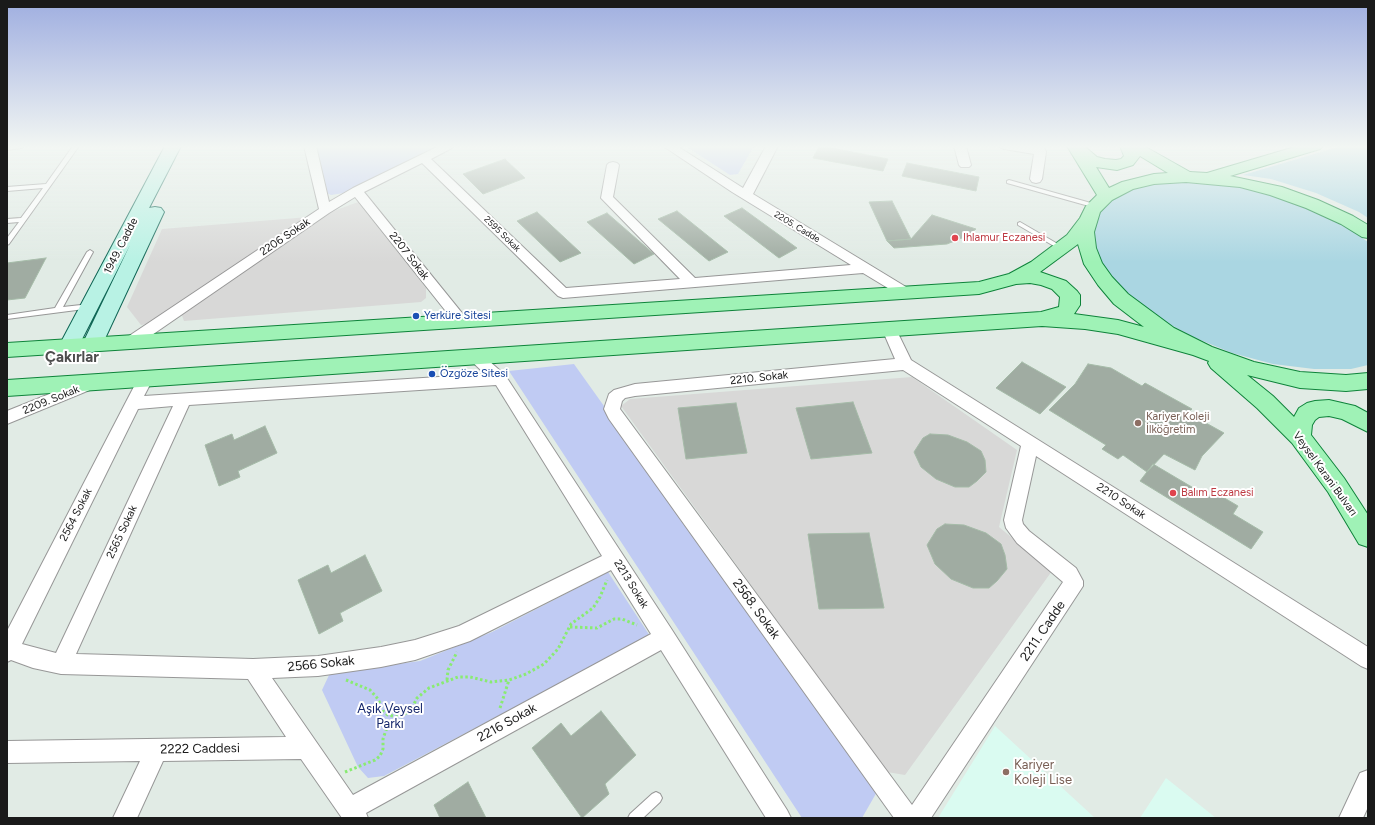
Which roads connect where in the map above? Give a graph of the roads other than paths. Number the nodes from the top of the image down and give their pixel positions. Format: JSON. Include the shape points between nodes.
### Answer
{"nodes":[{"id":1,"x":153,"y":184,"type":"edge"},
{"id":2,"x":168,"y":184,"type":"edge"},
{"id":3,"x":319,"y":184,"type":"edge"},
{"id":4,"x":370,"y":184,"type":"edge"},
{"id":5,"x":450,"y":184,"type":"edge"},
{"id":6,"x":610,"y":184,"type":"edge"},
{"id":7,"x":730,"y":184,"type":"edge"},
{"id":8,"x":752,"y":184,"type":"edge"},
{"id":9,"x":1018,"y":184,"type":"edge"},
{"id":10,"x":1089,"y":184,"type":"edge"},
{"id":11,"x":1130,"y":184,"type":"edge"},
{"id":12,"x":1250,"y":184,"type":"edge"},
{"id":13,"x":48,"y":186,"type":"joint"},
{"id":14,"x":7,"y":189,"type":"edge"},
{"id":15,"x":357,"y":191,"type":"junction"},
{"id":16,"x":746,"y":195,"type":"junction"},
{"id":17,"x":1097,"y":207,"type":"junction"},
{"id":18,"x":325,"y":210,"type":"junction"},
{"id":19,"x":23,"y":220,"type":"junction"},
{"id":20,"x":7,"y":221,"type":"edge"},
{"id":21,"x":1020,"y":224,"type":"dead end"},
{"id":22,"x":1368,"y":233,"type":"edge"},
{"id":23,"x":7,"y":243,"type":"edge"},
{"id":24,"x":1061,"y":248,"type":"junction"},
{"id":25,"x":90,"y":252,"type":"dead end"},
{"id":26,"x":866,"y":268,"type":"junction"},
{"id":27,"x":1016,"y":278,"type":"junction"},
{"id":28,"x":691,"y":282,"type":"junction"},
{"id":29,"x":906,"y":293,"type":"junction"},
{"id":30,"x":90,"y":306,"type":"junction"},
{"id":31,"x":58,"y":310,"type":"junction"},
{"id":32,"x":7,"y":317,"type":"edge"},
{"id":33,"x":1042,"y":319,"type":"junction"},
{"id":34,"x":461,"y":321,"type":"junction"},
{"id":35,"x":889,"y":329,"type":"junction"},
{"id":36,"x":131,"y":342,"type":"junction"},
{"id":37,"x":92,"y":345,"type":"junction"},
{"id":38,"x":69,"y":346,"type":"junction"},
{"id":39,"x":7,"y":350,"type":"edge"},
{"id":40,"x":1200,"y":350,"type":"junction"},
{"id":41,"x":475,"y":357,"type":"junction"},
{"id":42,"x":906,"y":364,"type":"junction"},
{"id":43,"x":145,"y":378,"type":"junction"},
{"id":44,"x":500,"y":379,"type":"junction"},
{"id":45,"x":1368,"y":381,"type":"edge"},
{"id":46,"x":95,"y":382,"type":"junction"},
{"id":47,"x":7,"y":388,"type":"edge"},
{"id":48,"x":615,"y":398,"type":"joint"},
{"id":49,"x":184,"y":401,"type":"junction"},
{"id":50,"x":132,"y":403,"type":"junction"},
{"id":51,"x":7,"y":418,"type":"edge"},
{"id":52,"x":1368,"y":424,"type":"edge"},
{"id":53,"x":1300,"y":437,"type":"junction"},
{"id":54,"x":1030,"y":443,"type":"junction"},
{"id":55,"x":1368,"y":536,"type":"edge"},
{"id":56,"x":615,"y":559,"type":"junction"},
{"id":57,"x":665,"y":637,"type":"junction"},
{"id":58,"x":8,"y":651,"type":"edge"},
{"id":59,"x":1368,"y":659,"type":"edge"},
{"id":60,"x":61,"y":664,"type":"junction"},
{"id":61,"x":253,"y":669,"type":"junction"},
{"id":62,"x":306,"y":748,"type":"junction"},
{"id":63,"x":157,"y":750,"type":"junction"},
{"id":64,"x":7,"y":752,"type":"edge"},
{"id":65,"x":1368,"y":782,"type":"edge"},
{"id":66,"x":656,"y":798,"type":"dead end"},
{"id":67,"x":353,"y":814,"type":"edge"},
{"id":68,"x":125,"y":818,"type":"edge"},
{"id":69,"x":634,"y":818,"type":"edge"},
{"id":70,"x":779,"y":818,"type":"edge"},
{"id":71,"x":908,"y":818,"type":"edge"},
{"id":72,"x":918,"y":818,"type":"edge"},
{"id":73,"x":1351,"y":818,"type":"edge"}],
"edges":[{"from":1,"to":30,"type":"street","name":"1949. Cadde"},
{"from":2,"to":37,"type":"street","name":"1949. Cadde"},
{"from":3,"to":18,"type":"street"},
{"from":4,"to":15,"type":"street","name":"2206 Sokak"},
{"from":5,"to":28,"type":"street","name":"2595 Sokak","via":[[563,293]]},
{"from":6,"to":28,"type":"street","via":[[607,198]]},
{"from":7,"to":16,"type":"street","name":"2205. Cadde"},
{"from":8,"to":16,"type":"street"},
{"from":9,"to":17,"type":"lane"},
{"from":10,"to":17,"type":"main road"},
{"from":11,"to":17,"type":"main road"},
{"from":12,"to":22,"type":"main road","via":[[1312,204]]},
{"from":13,"to":14,"type":"lane"},
{"from":13,"to":19,"type":"lane"},
{"from":15,"to":18,"type":"street","name":"2206 Sokak"},
{"from":15,"to":34,"type":"street","name":"2207 Sokak"},
{"from":16,"to":26,"type":"street","name":"2205. Cadde"},
{"from":17,"to":24,"type":"main road","via":[[1073,239]]},
{"from":17,"to":40,"type":"main road","via":[[1085,232],[1093,264],[1105,281],[1121,299],[1142,316],[1167,333]]},
{"from":18,"to":36,"type":"street","name":"2206 Sokak"},
{"from":19,"to":20,"type":"lane"},
{"from":19,"to":23,"type":"lane"},
{"from":21,"to":24,"type":"lane"},
{"from":24,"to":27,"type":"main road"},
{"from":25,"to":31,"type":"lane"},
{"from":26,"to":28,"type":"street"},
{"from":26,"to":29,"type":"street","name":"2205. Cadde"},
{"from":27,"to":29,"type":"main road","via":[[979,288]]},
{"from":27,"to":33,"type":"main road","via":[[1044,279],[1059,285],[1070,295],[1070,305],[1066,312]]},
{"from":29,"to":34,"type":"main road"},
{"from":30,"to":31,"type":"lane"},
{"from":30,"to":38,"type":"street","name":"1949. Cadde"},
{"from":31,"to":32,"type":"lane"},
{"from":33,"to":35,"type":"main road"},
{"from":33,"to":40,"type":"main road","via":[[1085,322],[1118,328]]},
{"from":34,"to":36,"type":"main road"},
{"from":34,"to":41,"type":"main road"},
{"from":35,"to":41,"type":"main road"},
{"from":35,"to":42,"type":"street"},
{"from":36,"to":37,"type":"main road"},
{"from":37,"to":38,"type":"main road"},
{"from":38,"to":39,"type":"main road"},
{"from":40,"to":45,"type":"main road","via":[[1252,369],[1300,380],[1346,383]]},
{"from":40,"to":53,"type":"main road","name":"Veysel Karani Bulvarı","via":[[1265,402]]},
{"from":41,"to":43,"type":"main road"},
{"from":41,"to":44,"type":"street","name":"2213 Sokak"},
{"from":42,"to":48,"type":"street","name":"2210. Sokak","via":[[635,390]]},
{"from":42,"to":54,"type":"street","name":"2210 Sokak"},
{"from":43,"to":46,"type":"main road"},
{"from":43,"to":50,"type":"street","name":"2564 Sokak"},
{"from":44,"to":49,"type":"street"},
{"from":44,"to":56,"type":"street","name":"2213 Sokak"},
{"from":46,"to":47,"type":"main road"},
{"from":46,"to":51,"type":"street","name":"2209. Sokak"},
{"from":48,"to":71,"type":"street","name":"2568. Sokak","via":[[612,409],[615,415]]},
{"from":49,"to":50,"type":"street"},
{"from":49,"to":60,"type":"street","name":"2565 Sokak"},
{"from":50,"to":58,"type":"street","name":"2564 Sokak"},
{"from":52,"to":53,"type":"main road","via":[[1347,412],[1329,408],[1315,409],[1307,414],[1300,424]]},
{"from":53,"to":55,"type":"main road","name":"Veysel Karani Bulvarı","via":[[1336,485]]},
{"from":54,"to":59,"type":"street","name":"2210 Sokak"},
{"from":54,"to":72,"type":"street","name":"2211. Cadde","via":[[1013,520],[1015,528],[1069,574],[1073,586]]},
{"from":56,"to":57,"type":"street","name":"2213 Sokak"},
{"from":56,"to":61,"type":"street","name":"2566 Sokak","via":[[463,634],[415,650],[338,664]]},
{"from":57,"to":67,"type":"street","name":"2216 Sokak","via":[[499,728]]},
{"from":57,"to":70,"type":"street","name":"2213 Sokak"},
{"from":58,"to":60,"type":"street","name":"2566 Sokak"},
{"from":60,"to":61,"type":"street","name":"2566 Sokak"},
{"from":61,"to":62,"type":"street"},
{"from":62,"to":63,"type":"street","name":"2222 Caddesi"},
{"from":62,"to":67,"type":"street"},
{"from":63,"to":64,"type":"street","name":"2222 Caddesi"},
{"from":63,"to":68,"type":"street"},
{"from":65,"to":73,"type":"street"},
{"from":66,"to":69,"type":"lane"}]}
